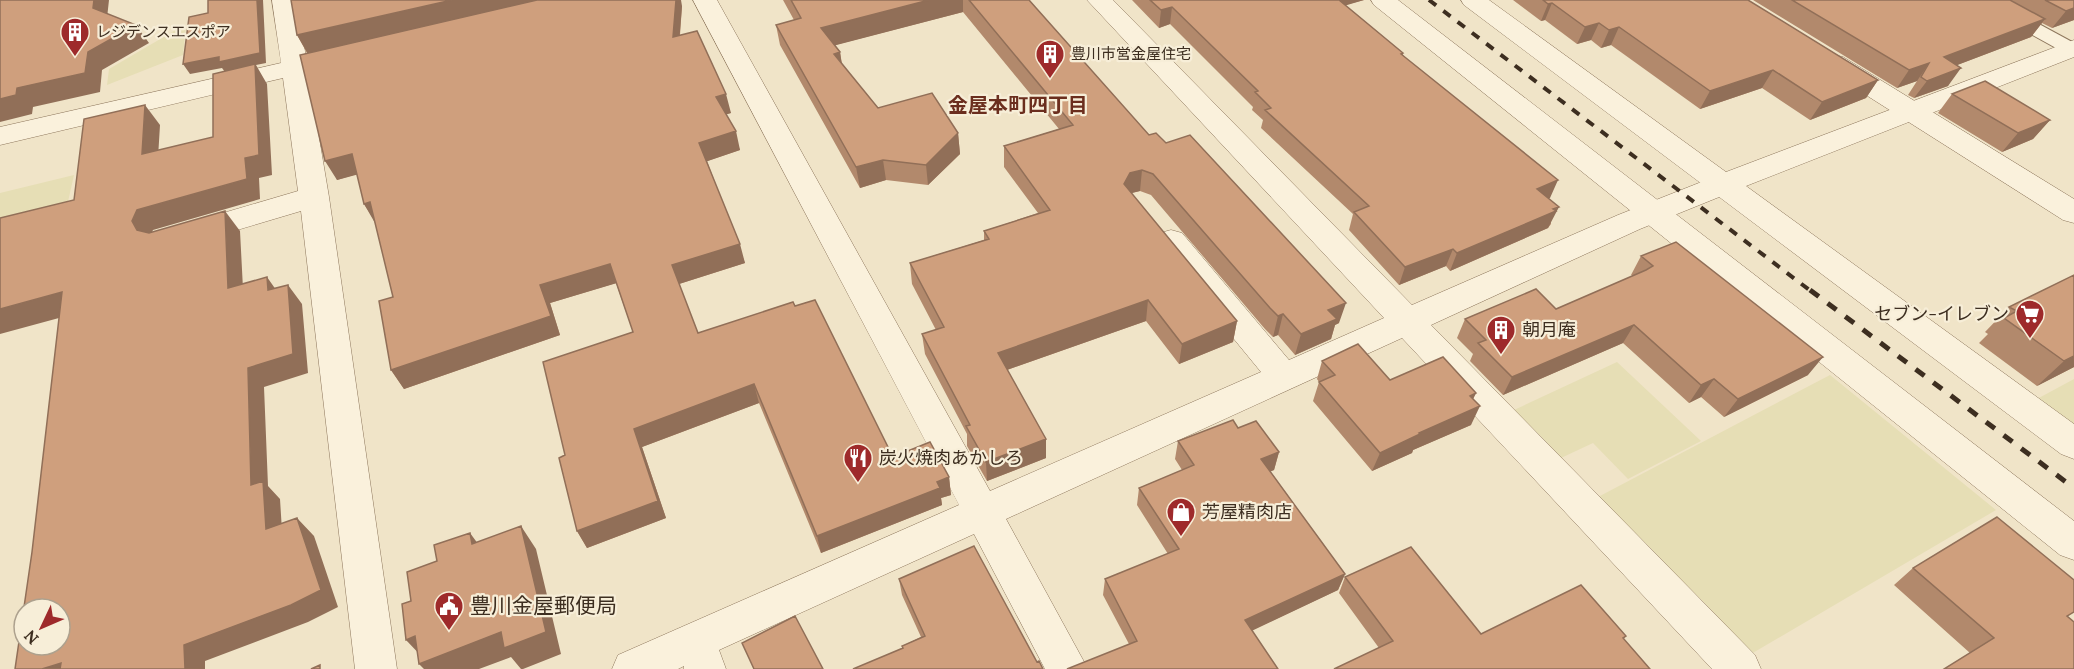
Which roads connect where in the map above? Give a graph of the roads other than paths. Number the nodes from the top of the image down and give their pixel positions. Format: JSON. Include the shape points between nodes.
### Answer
{"nodes":[{"id":1,"x":284,"y":0,"type":"edge"},
{"id":2,"x":705,"y":0,"type":"edge"},
{"id":3,"x":1099,"y":0,"type":"edge"},
{"id":4,"x":1383,"y":0,"type":"edge"},
{"id":5,"x":1473,"y":0,"type":"edge"},
{"id":6,"x":1983,"y":0,"type":"edge"},
{"id":7,"x":2073,"y":48,"type":"edge"},
{"id":8,"x":1811,"y":49,"type":"edge"},
{"id":9,"x":341,"y":56,"type":"edge"},
{"id":10,"x":295,"y":67,"type":"junction"},
{"id":11,"x":1910,"y":111,"type":"junction"},
{"id":12,"x":0,"y":136,"type":"edge"},
{"id":13,"x":1724,"y":184,"type":"junction"},
{"id":14,"x":314,"y":197,"type":"junction"},
{"id":15,"x":1655,"y":213,"type":"junction"},
{"id":16,"x":2074,"y":213,"type":"edge"},
{"id":17,"x":1154,"y":220,"type":"edge"},
{"id":18,"x":165,"y":240,"type":"edge"},
{"id":19,"x":1410,"y":323,"type":"junction"},
{"id":20,"x":1285,"y":378,"type":"junction"},
{"id":21,"x":2074,"y":444,"type":"edge"},
{"id":22,"x":982,"y":514,"type":"junction"},
{"id":23,"x":2074,"y":543,"type":"edge"},
{"id":24,"x":700,"y":655,"type":"edge"},
{"id":25,"x":376,"y":669,"type":"edge"},
{"id":26,"x":633,"y":669,"type":"edge"},
{"id":27,"x":1067,"y":669,"type":"edge"},
{"id":28,"x":1740,"y":669,"type":"edge"}],
"edges":[{"from":1,"to":10,"type":"street"},
{"from":2,"to":22,"type":"street"},
{"from":3,"to":19,"type":"street"},
{"from":4,"to":15,"type":"street"},
{"from":5,"to":13,"type":"street"},
{"from":6,"to":7,"type":"lane"},
{"from":7,"to":11,"type":"street"},
{"from":8,"to":11,"type":"street"},
{"from":9,"to":10,"type":"street"},
{"from":10,"to":12,"type":"street"},
{"from":10,"to":14,"type":"street"},
{"from":11,"to":13,"type":"street"},
{"from":11,"to":16,"type":"street"},
{"from":13,"to":15,"type":"street"},
{"from":13,"to":21,"type":"street"},
{"from":14,"to":18,"type":"street"},
{"from":14,"to":25,"type":"street"},
{"from":15,"to":19,"type":"street"},
{"from":15,"to":23,"type":"street"},
{"from":17,"to":20,"type":"street"},
{"from":19,"to":20,"type":"street"},
{"from":19,"to":28,"type":"street"},
{"from":20,"to":22,"type":"street"},
{"from":22,"to":24,"type":"street"},
{"from":22,"to":27,"type":"street"},
{"from":24,"to":26,"type":"street"}]}
